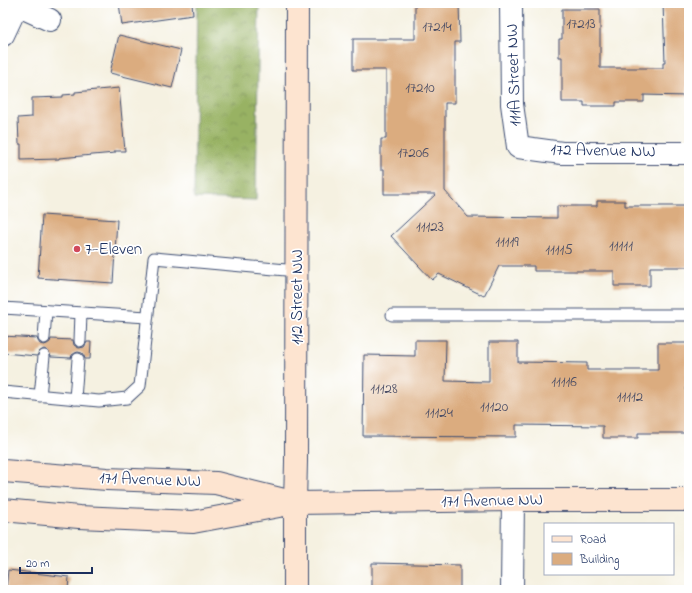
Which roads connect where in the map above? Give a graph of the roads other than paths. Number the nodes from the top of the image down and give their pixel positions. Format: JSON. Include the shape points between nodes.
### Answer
{"nodes":[{"id":1,"x":297,"y":3,"type":"edge"},
{"id":2,"x":511,"y":3,"type":"edge"},
{"id":3,"x":18,"y":4,"type":"edge"},
{"id":4,"x":50,"y":20,"type":"dead end"},
{"id":5,"x":3,"y":36,"type":"edge"},
{"id":6,"x":518,"y":147,"type":"joint"},
{"id":7,"x":689,"y":153,"type":"edge"},
{"id":8,"x":297,"y":271,"type":"junction"},
{"id":9,"x":3,"y":308,"type":"edge"},
{"id":10,"x":46,"y":311,"type":"junction"},
{"id":11,"x":81,"y":313,"type":"junction"},
{"id":12,"x":392,"y":315,"type":"dead end"},
{"id":13,"x":689,"y":315,"type":"edge"},
{"id":14,"x":147,"y":317,"type":"junction"},
{"id":15,"x":44,"y":338,"type":"dead end"},
{"id":16,"x":80,"y":341,"type":"dead end"},
{"id":17,"x":44,"y":356,"type":"dead end"},
{"id":18,"x":78,"y":359,"type":"dead end"},
{"id":19,"x":3,"y":392,"type":"edge"},
{"id":20,"x":40,"y":396,"type":"junction"},
{"id":21,"x":75,"y":399,"type":"junction"},
{"id":22,"x":3,"y":471,"type":"edge"},
{"id":23,"x":513,"y":500,"type":"junction"},
{"id":24,"x":689,"y":500,"type":"edge"},
{"id":25,"x":295,"y":503,"type":"junction"},
{"id":26,"x":3,"y":510,"type":"edge"},
{"id":27,"x":295,"y":590,"type":"edge"},
{"id":28,"x":512,"y":590,"type":"edge"}],
"edges":[{"from":1,"to":8,"type":"street","name":"112 Street NW"},
{"from":2,"to":6,"type":"street","name":"111A Street NW","via":[[512,104]]},
{"from":3,"to":4,"type":"street"},
{"from":3,"to":5,"type":"street"},
{"from":6,"to":7,"type":"street","name":"172 Avenue NW","via":[[562,153]]},
{"from":8,"to":14,"type":"lane","via":[[154,258]]},
{"from":8,"to":25,"type":"street","name":"112 Street NW"},
{"from":9,"to":10,"type":"lane"},
{"from":10,"to":11,"type":"lane"},
{"from":10,"to":15,"type":"lane"},
{"from":11,"to":14,"type":"lane"},
{"from":11,"to":16,"type":"lane"},
{"from":12,"to":13,"type":"lane"},
{"from":14,"to":21,"type":"lane","via":[[140,386],[126,398],[98,401]]},
{"from":17,"to":20,"type":"lane"},
{"from":18,"to":21,"type":"lane"},
{"from":19,"to":20,"type":"lane"},
{"from":20,"to":21,"type":"lane"},
{"from":22,"to":25,"type":"street","name":"171 Avenue NW","via":[[107,479],[216,483]]},
{"from":23,"to":24,"type":"street","name":"171 Avenue NW"},
{"from":23,"to":25,"type":"street","name":"171 Avenue NW"},
{"from":23,"to":28,"type":"street"},
{"from":25,"to":26,"type":"street","name":"171 Avenue NW","via":[[194,522],[79,517]]},
{"from":25,"to":27,"type":"street","name":"112 Street NW"}]}
